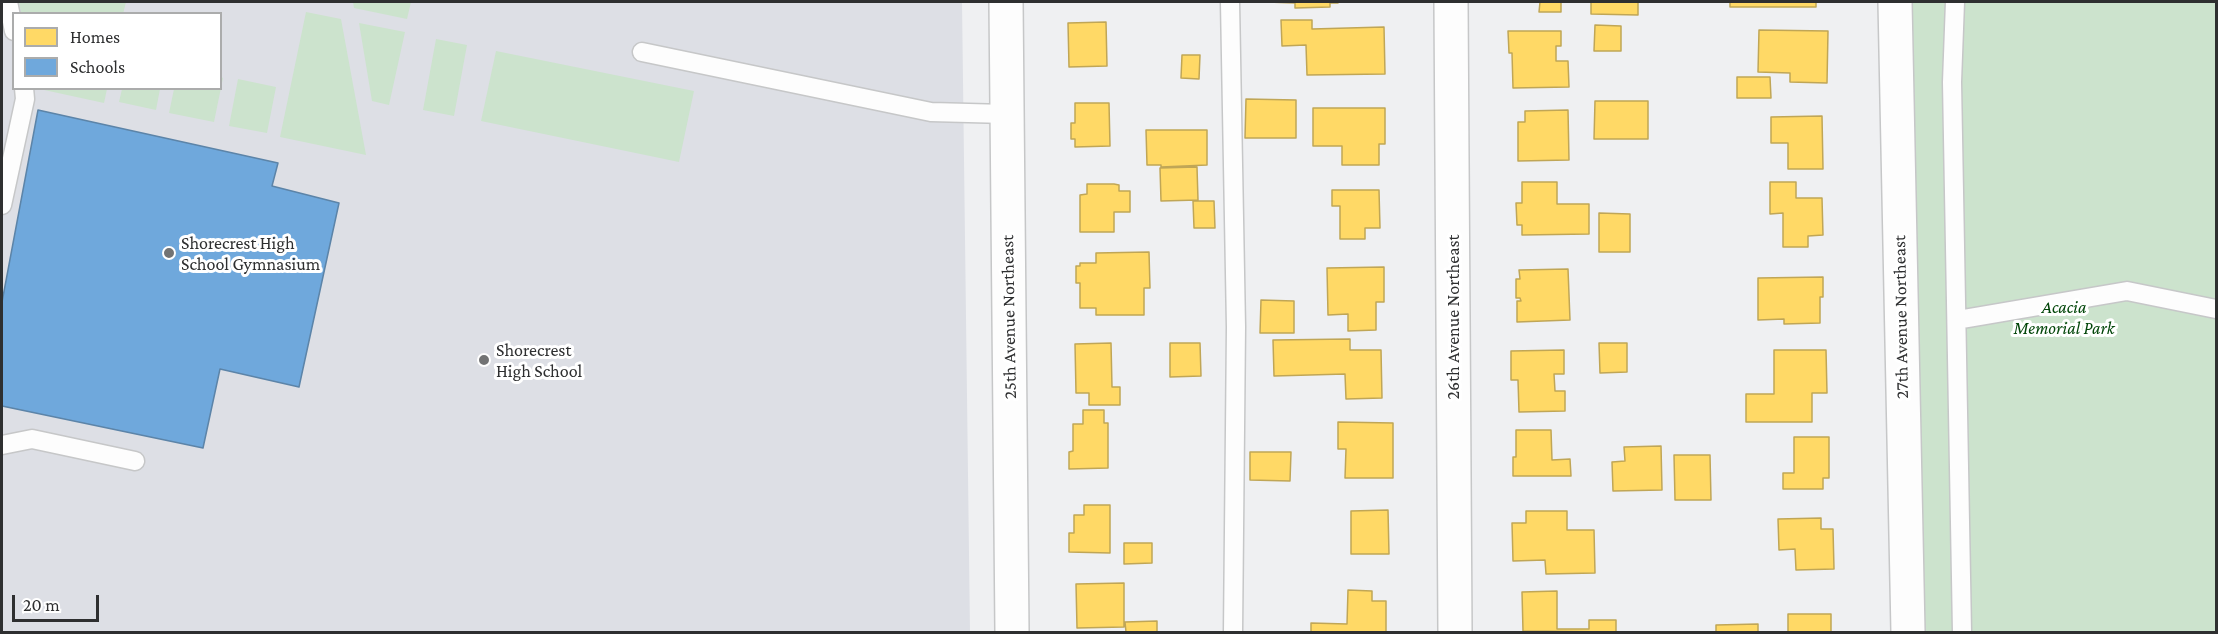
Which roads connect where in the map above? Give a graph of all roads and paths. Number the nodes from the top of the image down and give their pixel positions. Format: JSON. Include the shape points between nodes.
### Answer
{"nodes":[{"id":1,"x":8,"y":2,"type":"edge"},
{"id":2,"x":1005,"y":2,"type":"edge"},
{"id":3,"x":1230,"y":2,"type":"edge"},
{"id":4,"x":1451,"y":2,"type":"edge"},
{"id":5,"x":1895,"y":2,"type":"edge"},
{"id":6,"x":1955,"y":2,"type":"edge"},
{"id":7,"x":12,"y":21,"type":"edge"},
{"id":8,"x":642,"y":52,"type":"dead end"},
{"id":9,"x":24,"y":90,"type":"edge"},
{"id":10,"x":1006,"y":114,"type":"junction"},
{"id":11,"x":2,"y":206,"type":"edge"},
{"id":12,"x":2217,"y":309,"type":"edge"},
{"id":13,"x":1957,"y":320,"type":"junction"},
{"id":14,"x":2,"y":445,"type":"edge"},
{"id":15,"x":135,"y":461,"type":"dead end"},
{"id":16,"x":1012,"y":633,"type":"edge"},
{"id":17,"x":1233,"y":633,"type":"edge"},
{"id":18,"x":1455,"y":633,"type":"edge"},
{"id":19,"x":1908,"y":633,"type":"edge"},
{"id":20,"x":1962,"y":633,"type":"edge"}],
"edges":[{"from":1,"to":7,"type":"lane"},
{"from":2,"to":10,"type":"street","name":"25th Avenue Northeast"},
{"from":3,"to":17,"type":"lane","via":[[1236,327]]},
{"from":4,"to":18,"type":"street","name":"26th Avenue Northeast"},
{"from":5,"to":19,"type":"street","name":"27th Avenue Northeast"},
{"from":6,"to":13,"type":"lane","via":[[1952,82]]},
{"from":8,"to":10,"type":"lane","via":[[932,112]]},
{"from":9,"to":11,"type":"lane"},
{"from":10,"to":16,"type":"street","name":"25th Avenue Northeast"},
{"from":12,"to":13,"type":"lane","via":[[2127,291]]},
{"from":13,"to":20,"type":"lane"},
{"from":14,"to":15,"type":"lane","via":[[32,439]]}]}
